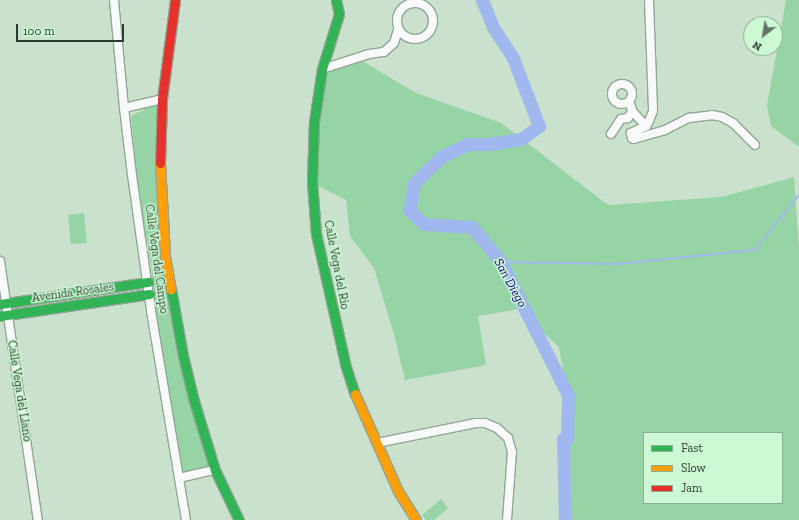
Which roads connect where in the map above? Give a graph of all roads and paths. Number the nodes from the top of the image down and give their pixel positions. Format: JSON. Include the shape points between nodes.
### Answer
{"nodes":[{"id":1,"x":114,"y":0,"type":"edge"},
{"id":2,"x":175,"y":0,"type":"edge"},
{"id":3,"x":336,"y":0,"type":"edge"},
{"id":4,"x":649,"y":0,"type":"edge"},
{"id":5,"x":410,"y":2,"type":"edge"},
{"id":6,"x":398,"y":30,"type":"junction"},
{"id":7,"x":322,"y":69,"type":"junction"},
{"id":8,"x":162,"y":99,"type":"junction"},
{"id":9,"x":630,"y":102,"type":"dead end"},
{"id":10,"x":124,"y":108,"type":"junction"},
{"id":11,"x":632,"y":111,"type":"junction"},
{"id":12,"x":646,"y":126,"type":"junction"},
{"id":13,"x":611,"y":134,"type":"dead end"},
{"id":14,"x":755,"y":145,"type":"dead end"},
{"id":15,"x":0,"y":261,"type":"edge"},
{"id":16,"x":148,"y":282,"type":"junction"},
{"id":17,"x":149,"y":294,"type":"junction"},
{"id":18,"x":3,"y":303,"type":"edge"},
{"id":19,"x":4,"y":315,"type":"edge"},
{"id":20,"x":377,"y":443,"type":"junction"},
{"id":21,"x":215,"y":470,"type":"junction"},
{"id":22,"x":179,"y":478,"type":"junction"},
{"id":23,"x":38,"y":520,"type":"edge"},
{"id":24,"x":186,"y":520,"type":"edge"},
{"id":25,"x":239,"y":520,"type":"edge"},
{"id":26,"x":416,"y":520,"type":"edge"},
{"id":27,"x":507,"y":520,"type":"edge"}],
"edges":[{"from":1,"to":10,"type":"street","name":"Calle Vega del Campo"},
{"from":2,"to":8,"type":"street"},
{"from":3,"to":7,"type":"street","name":"Calle Vega del Río","via":[[339,14],[337,24]]},
{"from":4,"to":12,"type":"street","via":[[653,105],[652,116]]},
{"from":5,"to":6,"type":"street","via":[[398,14]]},
{"from":5,"to":6,"type":"street","via":[[428,9],[432,19],[430,29],[423,37],[412,39]]},
{"from":6,"to":7,"type":"street","via":[[394,43],[384,52],[369,54]]},
{"from":7,"to":20,"type":"street","name":"Calle Vega del Río","via":[[314,122],[312,182],[316,234],[346,367]]},
{"from":8,"to":10,"type":"street"},
{"from":8,"to":21,"type":"street","name":"Calle Vega del Campo","via":[[160,153],[166,270],[188,379]]},
{"from":9,"to":11,"type":"street"},
{"from":10,"to":16,"type":"street","name":"Calle Vega del Campo"},
{"from":11,"to":12,"type":"street"},
{"from":11,"to":13,"type":"street","via":[[630,116],[621,119]]},
{"from":12,"to":14,"type":"street","via":[[631,133],[632,138],[664,130],[689,118],[717,116],[733,123]]},
{"from":15,"to":18,"type":"street","name":"Calle Vega del Llano"},
{"from":16,"to":17,"type":"street","name":"Calle Vega del Campo"},
{"from":16,"to":18,"type":"street","name":"Avenida Rosales"},
{"from":17,"to":19,"type":"street","name":"Avenida Rosales"},
{"from":17,"to":22,"type":"street","name":"Calle Vega del Campo"},
{"from":18,"to":19,"type":"street","name":"Calle Vega del Llano"},
{"from":19,"to":23,"type":"street","name":"Calle Vega del Llano"},
{"from":20,"to":26,"type":"street","name":"Calle Vega del Río","via":[[398,491]]},
{"from":20,"to":27,"type":"street","via":[[476,423],[485,423],[497,428],[508,438],[512,452]]},
{"from":21,"to":22,"type":"street"},
{"from":21,"to":25,"type":"street","name":"Calle Vega del Campo"},
{"from":22,"to":24,"type":"street","name":"Calle Vega del Campo"}]}
